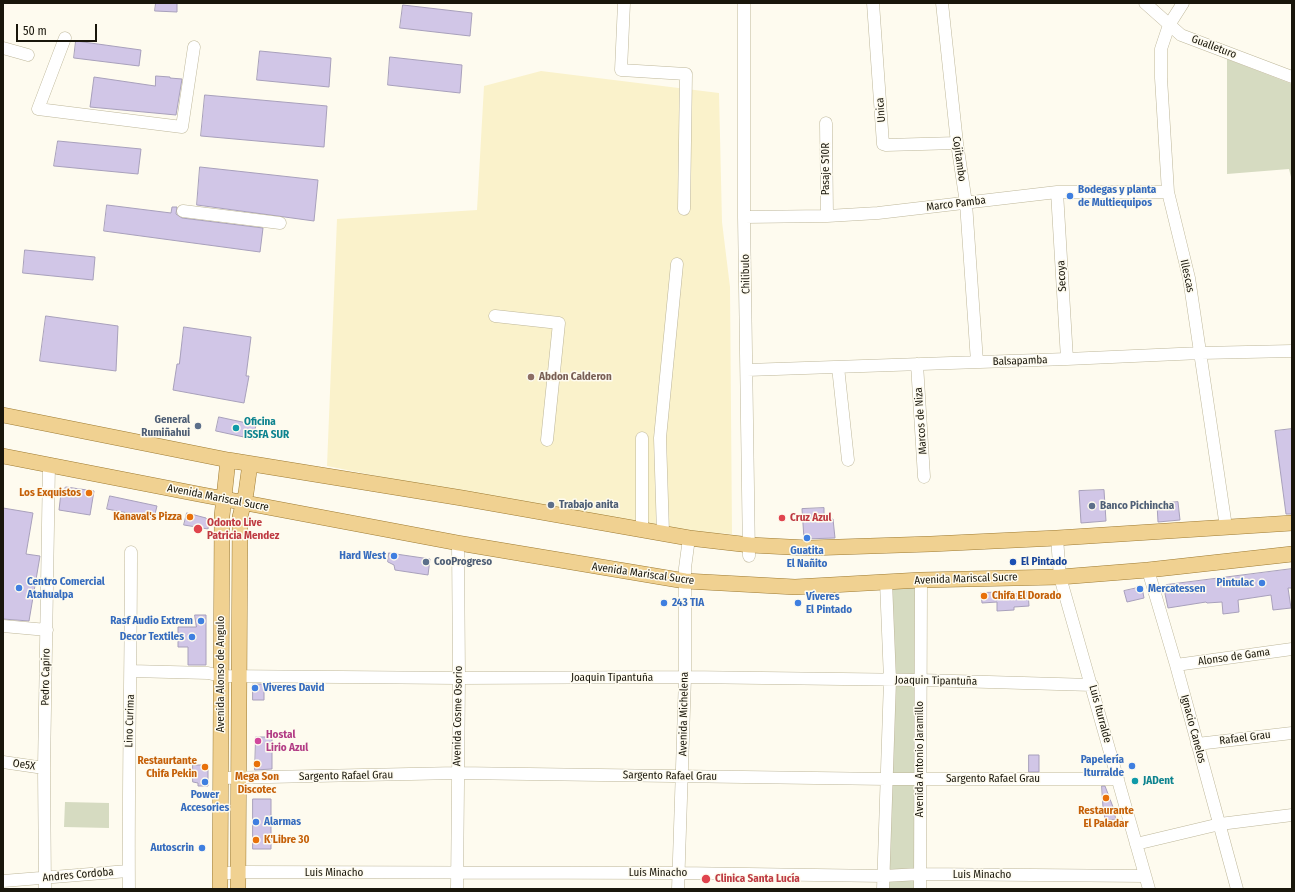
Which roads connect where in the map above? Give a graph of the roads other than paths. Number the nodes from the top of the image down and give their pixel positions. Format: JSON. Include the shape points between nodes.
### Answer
{"nodes":[{"id":1,"x":624,"y":3,"type":"edge"},
{"id":2,"x":744,"y":3,"type":"edge"},
{"id":3,"x":873,"y":3,"type":"edge"},
{"id":4,"x":942,"y":3,"type":"edge"},
{"id":5,"x":1145,"y":3,"type":"edge"},
{"id":6,"x":1183,"y":3,"type":"edge"},
{"id":7,"x":1169,"y":25,"type":"junction"},
{"id":8,"x":65,"y":38,"type":"dead end"},
{"id":9,"x":194,"y":47,"type":"dead end"},
{"id":10,"x":3,"y":48,"type":"edge"},
{"id":11,"x":28,"y":55,"type":"dead end"},
{"id":12,"x":1292,"y":78,"type":"edge"},
{"id":13,"x":826,"y":123,"type":"dead end"},
{"id":14,"x":957,"y":143,"type":"junction"},
{"id":15,"x":1057,"y":192,"type":"junction"},
{"id":16,"x":1168,"y":192,"type":"junction"},
{"id":17,"x":966,"y":203,"type":"junction"},
{"id":18,"x":684,"y":209,"type":"dead end"},
{"id":19,"x":183,"y":210,"type":"dead end"},
{"id":20,"x":827,"y":216,"type":"junction"},
{"id":21,"x":744,"y":217,"type":"junction"},
{"id":22,"x":280,"y":223,"type":"dead end"},
{"id":23,"x":678,"y":264,"type":"dead end"},
{"id":24,"x":495,"y":316,"type":"dead end"},
{"id":25,"x":1292,"y":351,"type":"edge"},
{"id":26,"x":1201,"y":353,"type":"junction"},
{"id":27,"x":1067,"y":359,"type":"junction"},
{"id":28,"x":977,"y":362,"type":"junction"},
{"id":29,"x":917,"y":364,"type":"junction"},
{"id":30,"x":838,"y":367,"type":"junction"},
{"id":31,"x":747,"y":370,"type":"junction"},
{"id":32,"x":3,"y":415,"type":"edge"},
{"id":33,"x":642,"y":438,"type":"dead end"},
{"id":34,"x":547,"y":440,"type":"dead end"},
{"id":35,"x":3,"y":456,"type":"edge"},
{"id":36,"x":228,"y":460,"type":"junction"},
{"id":37,"x":848,"y":460,"type":"dead end"},
{"id":38,"x":49,"y":464,"type":"junction"},
{"id":39,"x":250,"y":464,"type":"junction"},
{"id":40,"x":924,"y":478,"type":"dead end"},
{"id":41,"x":225,"y":499,"type":"junction"},
{"id":42,"x":244,"y":502,"type":"junction"},
{"id":43,"x":1292,"y":523,"type":"edge"},
{"id":44,"x":1226,"y":527,"type":"junction"},
{"id":45,"x":642,"y":529,"type":"junction"},
{"id":46,"x":663,"y":533,"type":"junction"},
{"id":47,"x":689,"y":538,"type":"junction"},
{"id":48,"x":1057,"y":538,"type":"junction"},
{"id":49,"x":458,"y":543,"type":"junction"},
{"id":50,"x":750,"y":551,"type":"junction"},
{"id":51,"x":132,"y":552,"type":"dead end"},
{"id":52,"x":1292,"y":554,"type":"edge"},
{"id":53,"x":1148,"y":570,"type":"junction"},
{"id":54,"x":1060,"y":577,"type":"junction"},
{"id":55,"x":921,"y":580,"type":"junction"},
{"id":56,"x":685,"y":581,"type":"junction"},
{"id":57,"x":886,"y":582,"type":"junction"},
{"id":58,"x":3,"y":626,"type":"edge"},
{"id":59,"x":47,"y":630,"type":"junction"},
{"id":60,"x":1292,"y":649,"type":"edge"},
{"id":61,"x":1176,"y":665,"type":"junction"},
{"id":62,"x":132,"y":671,"type":"junction"},
{"id":63,"x":239,"y":675,"type":"junction"},
{"id":64,"x":221,"y":676,"type":"junction"},
{"id":65,"x":459,"y":678,"type":"junction"},
{"id":66,"x":685,"y":678,"type":"junction"},
{"id":67,"x":890,"y":680,"type":"junction"},
{"id":68,"x":920,"y":680,"type":"junction"},
{"id":69,"x":1092,"y":685,"type":"junction"},
{"id":70,"x":1292,"y":732,"type":"edge"},
{"id":71,"x":1197,"y":744,"type":"junction"},
{"id":72,"x":3,"y":762,"type":"edge"},
{"id":73,"x":44,"y":768,"type":"junction"},
{"id":74,"x":457,"y":773,"type":"junction"},
{"id":75,"x":682,"y":776,"type":"junction"},
{"id":76,"x":221,"y":778,"type":"junction"},
{"id":77,"x":239,"y":778,"type":"junction"},
{"id":78,"x":887,"y":779,"type":"junction"},
{"id":79,"x":921,"y":779,"type":"junction"},
{"id":80,"x":1118,"y":779,"type":"junction"},
{"id":81,"x":1292,"y":815,"type":"edge"},
{"id":82,"x":1220,"y":824,"type":"junction"},
{"id":83,"x":1136,"y":844,"type":"junction"},
{"id":84,"x":128,"y":871,"type":"junction"},
{"id":85,"x":239,"y":872,"type":"junction"},
{"id":86,"x":679,"y":873,"type":"junction"},
{"id":87,"x":219,"y":874,"type":"junction"},
{"id":88,"x":457,"y":874,"type":"junction"},
{"id":89,"x":920,"y":874,"type":"junction"},
{"id":90,"x":884,"y":876,"type":"junction"},
{"id":91,"x":1145,"y":876,"type":"junction"},
{"id":92,"x":3,"y":881,"type":"edge"},
{"id":93,"x":45,"y":884,"type":"edge"},
{"id":94,"x":128,"y":889,"type":"edge"},
{"id":95,"x":220,"y":889,"type":"edge"},
{"id":96,"x":238,"y":889,"type":"edge"},
{"id":97,"x":457,"y":889,"type":"edge"},
{"id":98,"x":678,"y":889,"type":"edge"},
{"id":99,"x":883,"y":889,"type":"edge"},
{"id":100,"x":920,"y":889,"type":"edge"},
{"id":101,"x":1148,"y":889,"type":"edge"},
{"id":102,"x":1237,"y":889,"type":"edge"}],
"edges":[{"from":1,"to":18,"type":"street","via":[[621,70],[686,74]]},
{"from":2,"to":21,"type":"street","name":"Chilibulo"},
{"from":3,"to":14,"type":"street","name":"Unica","via":[[883,144],[886,146]]},
{"from":4,"to":14,"type":"street","name":"Cojitambo"},
{"from":5,"to":7,"type":"street","name":"Gualleturo"},
{"from":6,"to":7,"type":"street","name":"Illescas"},
{"from":7,"to":12,"type":"street","name":"Gualleturo","via":[[1181,35]]},
{"from":7,"to":16,"type":"street","name":"Illescas","via":[[1161,49]]},
{"from":8,"to":9,"type":"street","via":[[38,109],[182,127]]},
{"from":10,"to":11,"type":"street"},
{"from":13,"to":20,"type":"street","name":"Pasaje S10R"},
{"from":14,"to":17,"type":"street","name":"Cojitambo"},
{"from":15,"to":16,"type":"street","name":"Marco Pamba"},
{"from":15,"to":17,"type":"street","name":"Marco Pamba"},
{"from":15,"to":27,"type":"street","name":"Secoya"},
{"from":16,"to":26,"type":"street","name":"Illescas","via":[[1189,278]]},
{"from":17,"to":20,"type":"street","name":"Marco Pamba"},
{"from":17,"to":28,"type":"street","name":"Cojitambo"},
{"from":19,"to":22,"type":"street"},
{"from":20,"to":21,"type":"street","name":"Marco Pamba"},
{"from":21,"to":31,"type":"street","name":"Chilibulo"},
{"from":23,"to":46,"type":"street","via":[[660,438]]},
{"from":24,"to":34,"type":"street","via":[[559,323]]},
{"from":25,"to":26,"type":"street","name":"Balsapamba"},
{"from":26,"to":27,"type":"street","name":"Balsapamba"},
{"from":26,"to":44,"type":"street","name":"Illescas"},
{"from":27,"to":28,"type":"street","name":"Balsapamba"},
{"from":28,"to":29,"type":"street","name":"Balsapamba"},
{"from":29,"to":30,"type":"street","name":"Balsapamba"},
{"from":29,"to":40,"type":"street","name":"Marcos de Niza"},
{"from":30,"to":31,"type":"street","name":"Balsapamba"},
{"from":30,"to":37,"type":"street"},
{"from":31,"to":50,"type":"street","name":"Chilibulo"},
{"from":32,"to":36,"type":"main road"},
{"from":33,"to":45,"type":"street"},
{"from":35,"to":38,"type":"main road","name":"Avenida Mariscal Sucre"},
{"from":36,"to":39,"type":"main road"},
{"from":36,"to":41,"type":"main road","name":"Avenida Alonso de Angulo"},
{"from":38,"to":41,"type":"main road","name":"Avenida Mariscal Sucre"},
{"from":38,"to":59,"type":"street","name":"Pedro Capiro"},
{"from":39,"to":42,"type":"main road","name":"Avenida Alonso de Angulo"},
{"from":39,"to":45,"type":"main road"},
{"from":41,"to":42,"type":"main road","name":"Avenida Mariscal Sucre"},
{"from":41,"to":64,"type":"main road","name":"Avenida Alonso de Angulo","via":[[222,516]]},
{"from":42,"to":49,"type":"main road","name":"Avenida Mariscal Sucre"},
{"from":42,"to":63,"type":"main road","name":"Avenida Alonso de Angulo","via":[[240,517]]},
{"from":43,"to":44,"type":"main road"},
{"from":44,"to":48,"type":"main road"},
{"from":45,"to":46,"type":"main road"},
{"from":46,"to":47,"type":"main road"},
{"from":47,"to":50,"type":"main road"},
{"from":47,"to":56,"type":"street","name":"Avenida Michelena"},
{"from":48,"to":50,"type":"main road"},
{"from":48,"to":54,"type":"street","name":"Luis Iturralde"},
{"from":49,"to":56,"type":"main road","name":"Avenida Mariscal Sucre"},
{"from":49,"to":65,"type":"street","name":"Avenida Cosme Osorio"},
{"from":51,"to":62,"type":"street","name":"Lino Curima"},
{"from":52,"to":53,"type":"main road","name":"Avenida Mariscal Sucre"},
{"from":53,"to":54,"type":"main road","name":"Avenida Mariscal Sucre"},
{"from":53,"to":61,"type":"street","name":"Ignacio Canelos"},
{"from":54,"to":55,"type":"main road","name":"Avenida Mariscal Sucre"},
{"from":54,"to":69,"type":"street","name":"Luis Iturralde"},
{"from":55,"to":57,"type":"main road","name":"Avenida Mariscal Sucre"},
{"from":55,"to":68,"type":"street","name":"Avenida Antonio Jaramillo"},
{"from":56,"to":57,"type":"main road","name":"Avenida Mariscal Sucre","via":[[794,587]]},
{"from":56,"to":66,"type":"street","name":"Avenida Michelena"},
{"from":57,"to":67,"type":"street"},
{"from":58,"to":59,"type":"street"},
{"from":59,"to":73,"type":"street","name":"Pedro Capiro"},
{"from":60,"to":61,"type":"street","name":"Alonso de Gama"},
{"from":61,"to":71,"type":"street","name":"Ignacio Canelos"},
{"from":62,"to":64,"type":"street","name":"Joaquin Tipantuña","via":[[208,673]]},
{"from":62,"to":84,"type":"street","name":"Lino Curima"},
{"from":63,"to":64,"type":"street","name":"Joaquin Tipantuña"},
{"from":63,"to":65,"type":"street","name":"Joaquin Tipantuña"},
{"from":63,"to":77,"type":"main road","name":"Avenida Alonso de Angulo"},
{"from":64,"to":76,"type":"main road","name":"Avenida Alonso de Angulo"},
{"from":65,"to":66,"type":"street","name":"Joaquin Tipantuña"},
{"from":65,"to":74,"type":"street","name":"Avenida Cosme Osorio"},
{"from":66,"to":67,"type":"street","name":"Joaquin Tipantuña"},
{"from":66,"to":75,"type":"street","name":"Avenida Michelena"},
{"from":67,"to":68,"type":"street","name":"Joaquin Tipantuña"},
{"from":67,"to":78,"type":"street"},
{"from":68,"to":69,"type":"street","name":"Joaquin Tipantuña"},
{"from":68,"to":79,"type":"street","name":"Avenida Antonio Jaramillo"},
{"from":69,"to":80,"type":"street","name":"Luis Iturralde"},
{"from":70,"to":71,"type":"street","name":"Rafael Grau"},
{"from":71,"to":82,"type":"street","name":"Ignacio Canelos"},
{"from":72,"to":73,"type":"street","name":"Oe5X"},
{"from":73,"to":93,"type":"street","name":"Pedro Capiro"},
{"from":74,"to":75,"type":"street","name":"Sargento Rafael Grau"},
{"from":74,"to":77,"type":"street","name":"Sargento Rafael Grau"},
{"from":74,"to":88,"type":"street","name":"Avenida Cosme Osorio"},
{"from":75,"to":78,"type":"street","name":"Sargento Rafael Grau"},
{"from":75,"to":86,"type":"street","name":"Avenida Michelena"},
{"from":76,"to":77,"type":"street","name":"Sargento Rafael Grau"},
{"from":76,"to":87,"type":"main road","name":"Avenida Alonso de Angulo"},
{"from":77,"to":85,"type":"main road","name":"Avenida Alonso de Angulo"},
{"from":78,"to":79,"type":"street","name":"Sargento Rafael Grau"},
{"from":78,"to":90,"type":"street"},
{"from":79,"to":80,"type":"street","name":"Sargento Rafael Grau"},
{"from":79,"to":89,"type":"street","name":"Avenida Antonio Jaramillo"},
{"from":80,"to":83,"type":"street","name":"Luis Iturralde"},
{"from":81,"to":82,"type":"street"},
{"from":82,"to":83,"type":"street"},
{"from":82,"to":102,"type":"street","name":"Ignacio Canelos"},
{"from":83,"to":91,"type":"street","name":"Luis Iturralde"},
{"from":84,"to":93,"type":"street","name":"Andres Cordoba"},
{"from":84,"to":94,"type":"street","name":"Lino Curima"},
{"from":85,"to":87,"type":"street","name":"Luis Minacho"},
{"from":85,"to":88,"type":"street","name":"Luis Minacho"},
{"from":85,"to":96,"type":"main road","name":"Avenida Alonso de Angulo"},
{"from":86,"to":88,"type":"street","name":"Luis Minacho"},
{"from":86,"to":90,"type":"street","name":"Luis Minacho"},
{"from":86,"to":98,"type":"street","name":"Avenida Michelena"},
{"from":87,"to":95,"type":"main road","name":"Avenida Alonso de Angulo"},
{"from":88,"to":97,"type":"street","name":"Avenida Cosme Osorio"},
{"from":89,"to":90,"type":"street","name":"Luis Minacho"},
{"from":89,"to":91,"type":"street","name":"Luis Minacho"},
{"from":89,"to":100,"type":"street","name":"Avenida Antonio Jaramillo"},
{"from":90,"to":99,"type":"street"},
{"from":91,"to":101,"type":"street","name":"Luis Iturralde"},
{"from":92,"to":93,"type":"street","name":"Andres Cordoba"}]}
